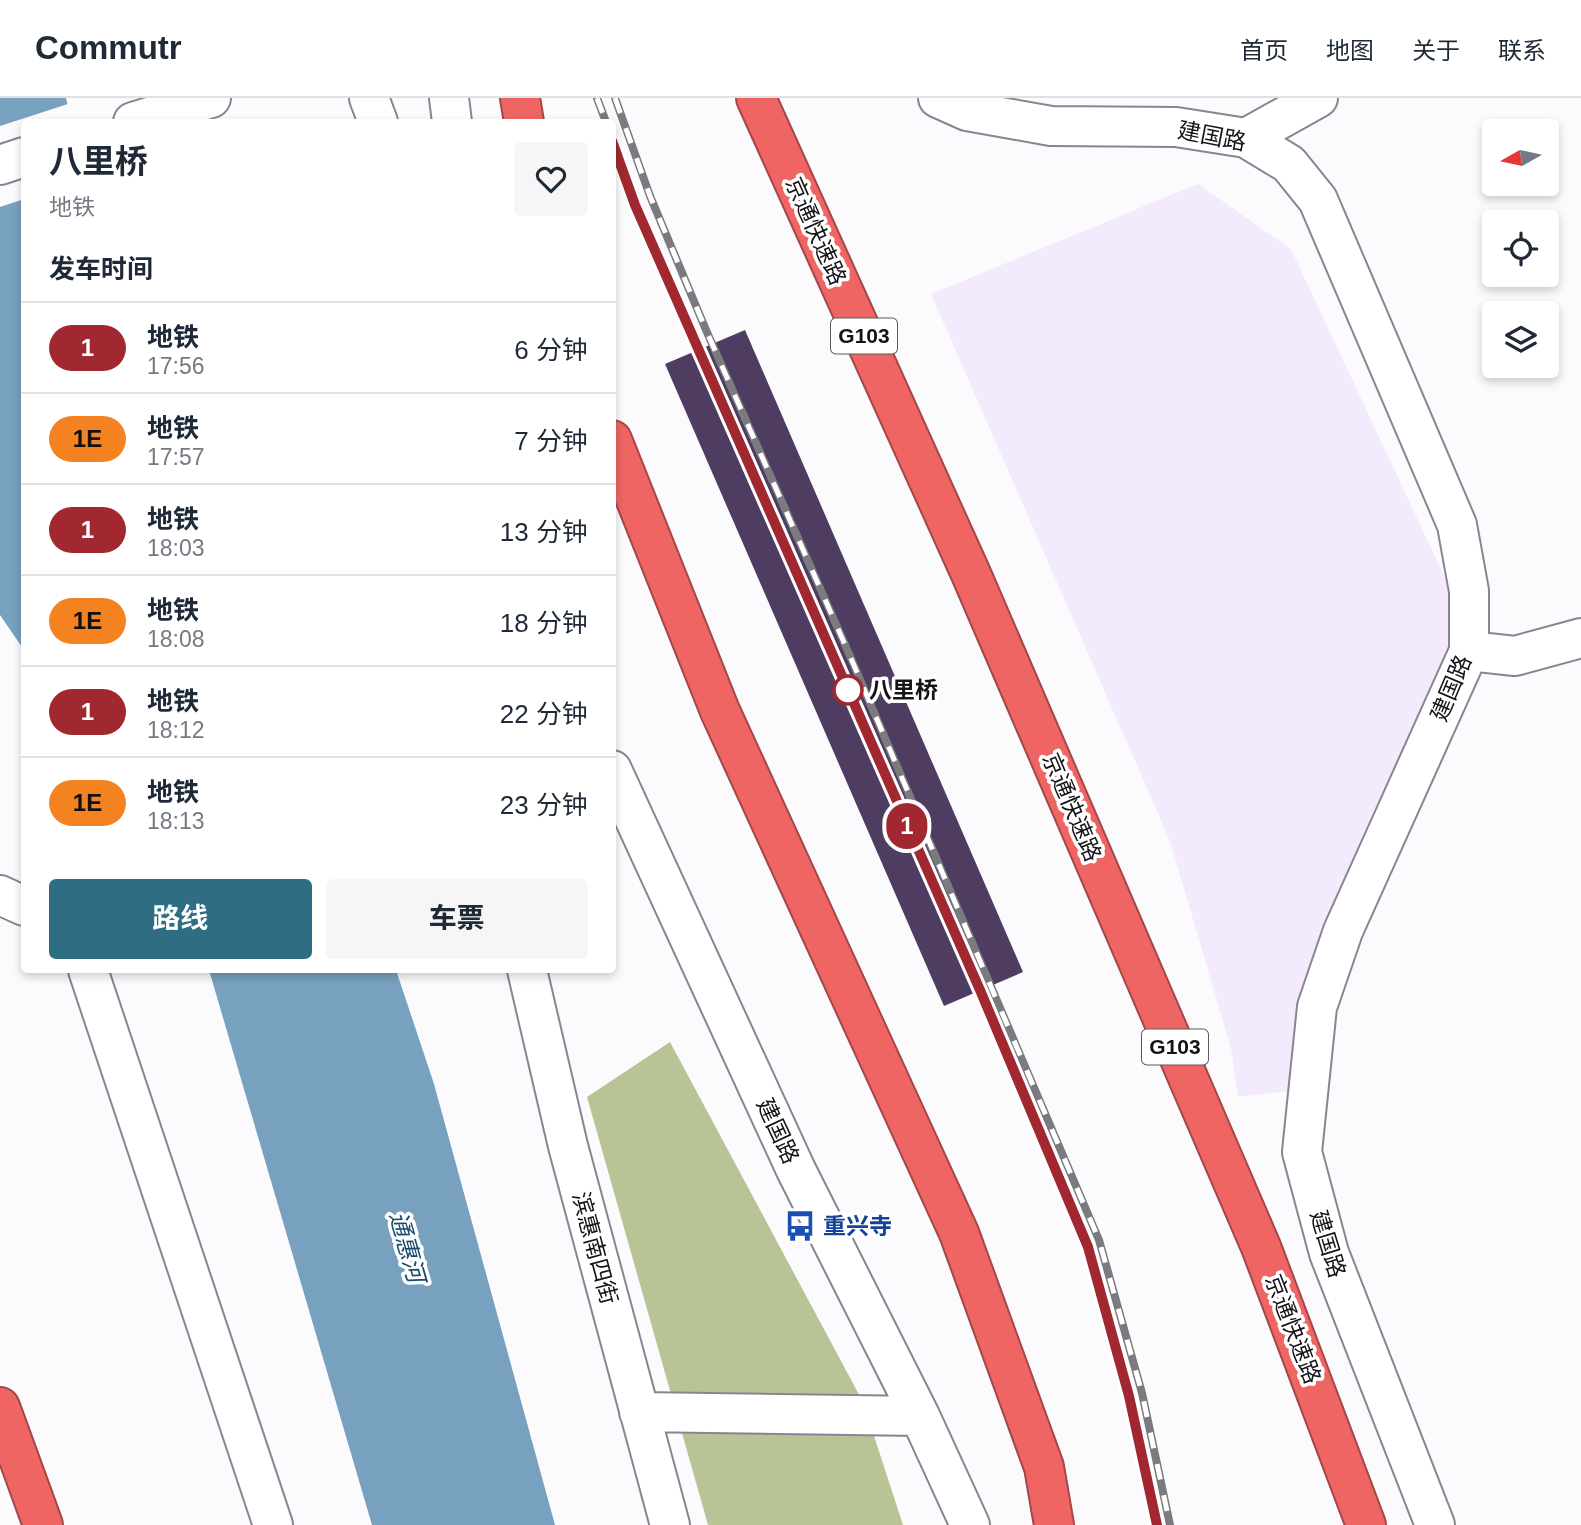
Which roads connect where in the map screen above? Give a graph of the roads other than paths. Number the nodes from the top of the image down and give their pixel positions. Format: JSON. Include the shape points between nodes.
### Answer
{"nodes":[{"id":1,"x":211,"y":98,"type":"edge"},
{"id":2,"x":369,"y":98,"type":"edge"},
{"id":3,"x":449,"y":98,"type":"edge"},
{"id":4,"x":520,"y":98,"type":"edge"},
{"id":5,"x":756,"y":98,"type":"edge"},
{"id":6,"x":938,"y":98,"type":"edge"},
{"id":7,"x":1318,"y":98,"type":"edge"},
{"id":8,"x":143,"y":119,"type":"edge"},
{"id":9,"x":377,"y":119,"type":"edge"},
{"id":10,"x":452,"y":119,"type":"edge"},
{"id":11,"x":524,"y":119,"type":"edge"},
{"id":12,"x":1246,"y":138,"type":"junction"},
{"id":13,"x":21,"y":158,"type":"edge"},
{"id":14,"x":0,"y":165,"type":"edge"},
{"id":15,"x":616,"y":450,"type":"edge"},
{"id":16,"x":1581,"y":638,"type":"edge"},
{"id":17,"x":1469,"y":652,"type":"junction"},
{"id":18,"x":616,"y":779,"type":"edge"},
{"id":19,"x":0,"y":895,"type":"edge"},
{"id":20,"x":21,"y":905,"type":"edge"},
{"id":21,"x":89,"y":973,"type":"edge"},
{"id":22,"x":528,"y":973,"type":"edge"},
{"id":23,"x":0,"y":1407,"type":"edge"},
{"id":24,"x":639,"y":1412,"type":"junction"},
{"id":25,"x":919,"y":1416,"type":"junction"},
{"id":26,"x":43,"y":1525,"type":"edge"},
{"id":27,"x":273,"y":1525,"type":"edge"},
{"id":28,"x":670,"y":1525,"type":"edge"},
{"id":29,"x":970,"y":1525,"type":"edge"},
{"id":30,"x":1054,"y":1525,"type":"edge"},
{"id":31,"x":1366,"y":1525,"type":"edge"},
{"id":32,"x":1435,"y":1525,"type":"edge"}],
"edges":[{"from":1,"to":8,"type":"street"},
{"from":2,"to":9,"type":"street"},
{"from":3,"to":10,"type":"street"},
{"from":4,"to":11,"type":"highway"},
{"from":5,"to":31,"type":"highway","name":"京通快速路","number":"G103","via":[[971,574],[1250,1221]]},
{"from":6,"to":12,"type":"street","name":"建国路","via":[[967,111],[1051,127],[1176,127]]},
{"from":7,"to":12,"type":"street"},
{"from":12,"to":17,"type":"street","name":"建国路","via":[[1289,164],[1318,200],[1457,525],[1469,591]]},
{"from":13,"to":14,"type":"street"},
{"from":15,"to":30,"type":"highway","via":[[720,711],[959,1233],[1044,1467]]},
{"from":16,"to":17,"type":"street","via":[[1515,656]]},
{"from":17,"to":32,"type":"street","name":"建国路","via":[[1343,931],[1317,1007],[1302,1152],[1329,1253]]},
{"from":18,"to":25,"type":"street","name":"建国路","via":[[796,1170]]},
{"from":19,"to":20,"type":"street"},
{"from":21,"to":27,"type":"street"},
{"from":22,"to":24,"type":"street","name":"滨惠南四街"},
{"from":23,"to":26,"type":"highway"},
{"from":24,"to":25,"type":"street"},
{"from":24,"to":28,"type":"street","name":"滨惠南四街"},
{"from":25,"to":29,"type":"street","name":"建国路"}]}
